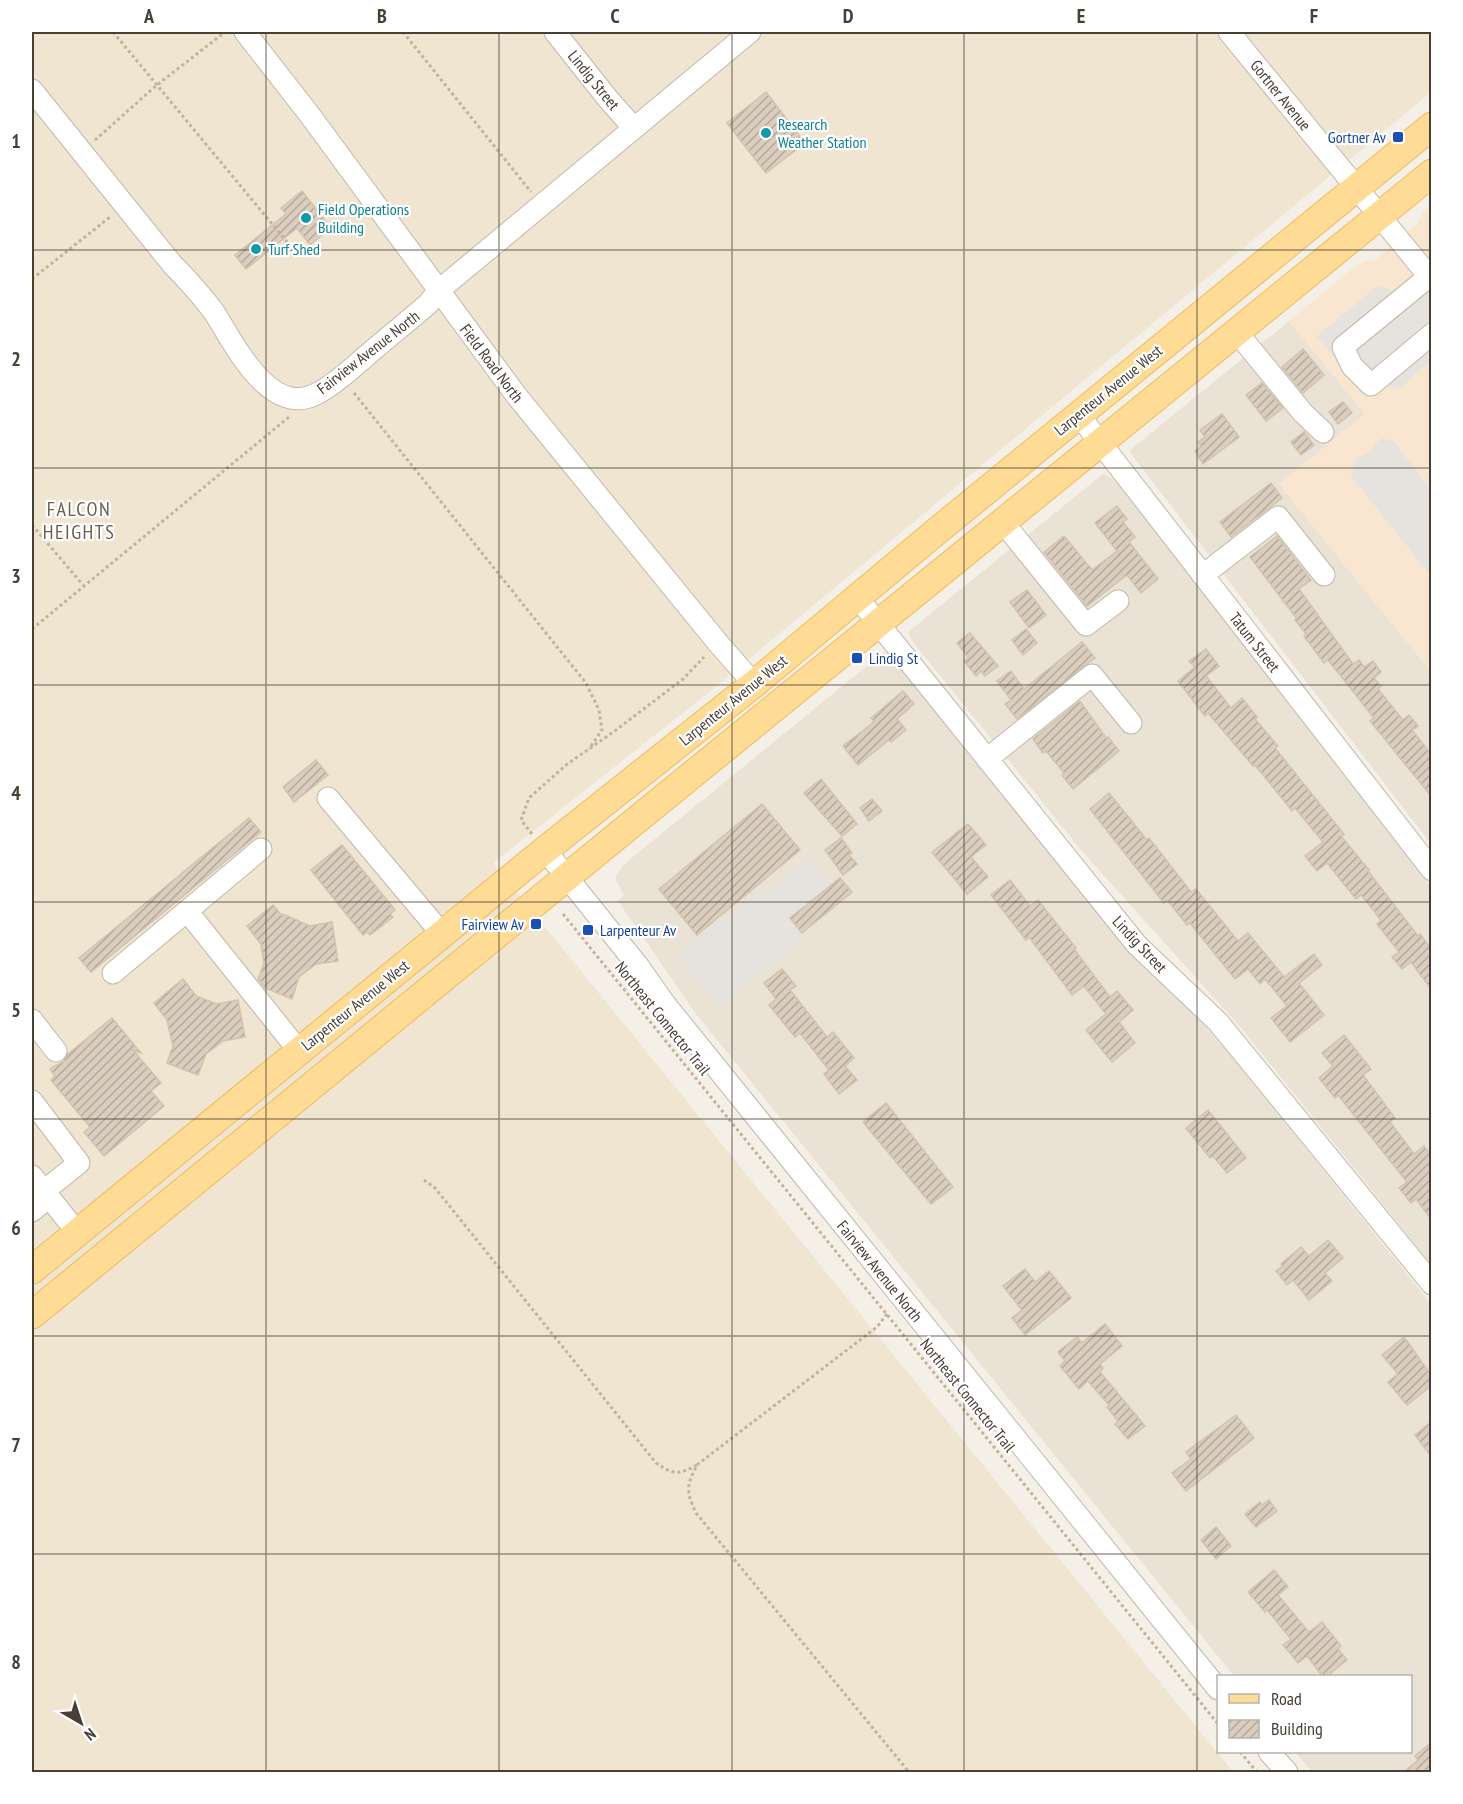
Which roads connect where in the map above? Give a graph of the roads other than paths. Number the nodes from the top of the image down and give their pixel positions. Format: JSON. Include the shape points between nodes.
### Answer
{"nodes":[{"id":1,"x":244,"y":32,"type":"edge"},
{"id":2,"x":555,"y":32,"type":"edge"},
{"id":3,"x":750,"y":32,"type":"edge"},
{"id":4,"x":1229,"y":32,"type":"edge"},
{"id":5,"x":32,"y":90,"type":"edge"},
{"id":6,"x":1431,"y":126,"type":"edge"},
{"id":7,"x":633,"y":127,"type":"junction"},
{"id":8,"x":1431,"y":173,"type":"edge"},
{"id":9,"x":1356,"y":188,"type":"junction"},
{"id":10,"x":1379,"y":215,"type":"junction"},
{"id":11,"x":1430,"y":277,"type":"edge"},
{"id":12,"x":438,"y":291,"type":"junction"},
{"id":13,"x":1236,"y":331,"type":"junction"},
{"id":14,"x":1431,"y":334,"type":"edge"},
{"id":15,"x":1078,"y":414,"type":"junction"},
{"id":16,"x":1323,"y":432,"type":"dead end"},
{"id":17,"x":1099,"y":441,"type":"junction"},
{"id":18,"x":1002,"y":521,"type":"junction"},
{"id":19,"x":1203,"y":575,"type":"junction"},
{"id":20,"x":1324,"y":575,"type":"dead end"},
{"id":21,"x":856,"y":597,"type":"junction"},
{"id":22,"x":1118,"y":601,"type":"dead end"},
{"id":23,"x":878,"y":624,"type":"junction"},
{"id":24,"x":754,"y":684,"type":"junction"},
{"id":25,"x":1131,"y":723,"type":"dead end"},
{"id":26,"x":987,"y":759,"type":"junction"},
{"id":27,"x":328,"y":798,"type":"dead end"},
{"id":28,"x":261,"y":849,"type":"dead end"},
{"id":29,"x":545,"y":850,"type":"junction"},
{"id":30,"x":1431,"y":870,"type":"edge"},
{"id":31,"x":567,"y":877,"type":"junction"},
{"id":32,"x":187,"y":912,"type":"junction"},
{"id":33,"x":442,"y":934,"type":"junction"},
{"id":34,"x":113,"y":974,"type":"dead end"},
{"id":35,"x":32,"y":1020,"type":"edge"},
{"id":36,"x":56,"y":1051,"type":"dead end"},
{"id":37,"x":299,"y":1051,"type":"junction"},
{"id":38,"x":32,"y":1101,"type":"edge"},
{"id":39,"x":41,"y":1188,"type":"edge"},
{"id":40,"x":32,"y":1211,"type":"edge"},
{"id":41,"x":77,"y":1232,"type":"junction"},
{"id":42,"x":99,"y":1259,"type":"junction"},
{"id":43,"x":32,"y":1270,"type":"edge"},
{"id":44,"x":1431,"y":1284,"type":"edge"},
{"id":45,"x":32,"y":1315,"type":"edge"},
{"id":46,"x":1217,"y":1688,"type":"edge"},
{"id":47,"x":1270,"y":1753,"type":"edge"},
{"id":48,"x":1287,"y":1773,"type":"edge"}],
"edges":[{"from":1,"to":12,"type":"street","name":"Field Road North"},
{"from":2,"to":7,"type":"street","name":"Lindig Street"},
{"from":3,"to":7,"type":"street","name":"Fairview Avenue North"},
{"from":4,"to":9,"type":"street","name":"Gortner Avenue"},
{"from":5,"to":12,"type":"street","name":"Fairview Avenue North","via":[[198,291],[251,369],[283,396],[316,395],[428,304]]},
{"from":6,"to":9,"type":"main road","name":"Larpenteur Avenue West"},
{"from":7,"to":12,"type":"street","name":"Fairview Avenue North"},
{"from":8,"to":10,"type":"main road","name":"Larpenteur Avenue West"},
{"from":9,"to":10,"type":"street","name":"Gortner Avenue"},
{"from":9,"to":15,"type":"main road","name":"Larpenteur Avenue West"},
{"from":10,"to":11,"type":"street","name":"Gortner Avenue"},
{"from":10,"to":13,"type":"main road","name":"Larpenteur Avenue West"},
{"from":11,"to":14,"type":"street","via":[[1343,347],[1352,366],[1371,385]]},
{"from":12,"to":24,"type":"street","name":"Field Road North","via":[[516,395]]},
{"from":13,"to":16,"type":"street"},
{"from":13,"to":17,"type":"main road","name":"Larpenteur Avenue West"},
{"from":15,"to":17,"type":"street","name":"Tatum Street"},
{"from":15,"to":21,"type":"main road","name":"Larpenteur Avenue West"},
{"from":17,"to":18,"type":"main road","name":"Larpenteur Avenue West"},
{"from":17,"to":19,"type":"street","name":"Tatum Street"},
{"from":18,"to":22,"type":"street","via":[[1086,625]]},
{"from":18,"to":23,"type":"main road","name":"Larpenteur Avenue West"},
{"from":19,"to":20,"type":"street","via":[[1278,517]]},
{"from":19,"to":30,"type":"street","name":"Tatum Street"},
{"from":21,"to":23,"type":"street","name":"Lindig Street"},
{"from":21,"to":24,"type":"main road","name":"Larpenteur Avenue West"},
{"from":23,"to":26,"type":"street","name":"Lindig Street"},
{"from":23,"to":31,"type":"main road","name":"Larpenteur Avenue West"},
{"from":24,"to":29,"type":"main road","name":"Larpenteur Avenue West"},
{"from":25,"to":26,"type":"street","via":[[1092,675]]},
{"from":26,"to":44,"type":"street","name":"Lindig Street","via":[[1137,945],[1218,1022]]},
{"from":27,"to":33,"type":"street"},
{"from":28,"to":32,"type":"street"},
{"from":29,"to":31,"type":"street","name":"Fairview Avenue North"},
{"from":29,"to":33,"type":"main road","name":"Larpenteur Avenue West"},
{"from":31,"to":42,"type":"main road","name":"Larpenteur Avenue West"},
{"from":31,"to":46,"type":"street","name":"Fairview Avenue North"},
{"from":32,"to":34,"type":"street"},
{"from":32,"to":37,"type":"street"},
{"from":33,"to":37,"type":"main road","name":"Larpenteur Avenue West"},
{"from":35,"to":36,"type":"street"},
{"from":37,"to":41,"type":"main road","name":"Larpenteur Avenue West"},
{"from":38,"to":39,"type":"street","via":[[79,1163]]},
{"from":39,"to":40,"type":"street"},
{"from":39,"to":41,"type":"street"},
{"from":41,"to":42,"type":"main road"},
{"from":41,"to":43,"type":"main road","name":"Larpenteur Avenue West"},
{"from":42,"to":45,"type":"main road","name":"Larpenteur Avenue West"},
{"from":47,"to":48,"type":"street"}]}
